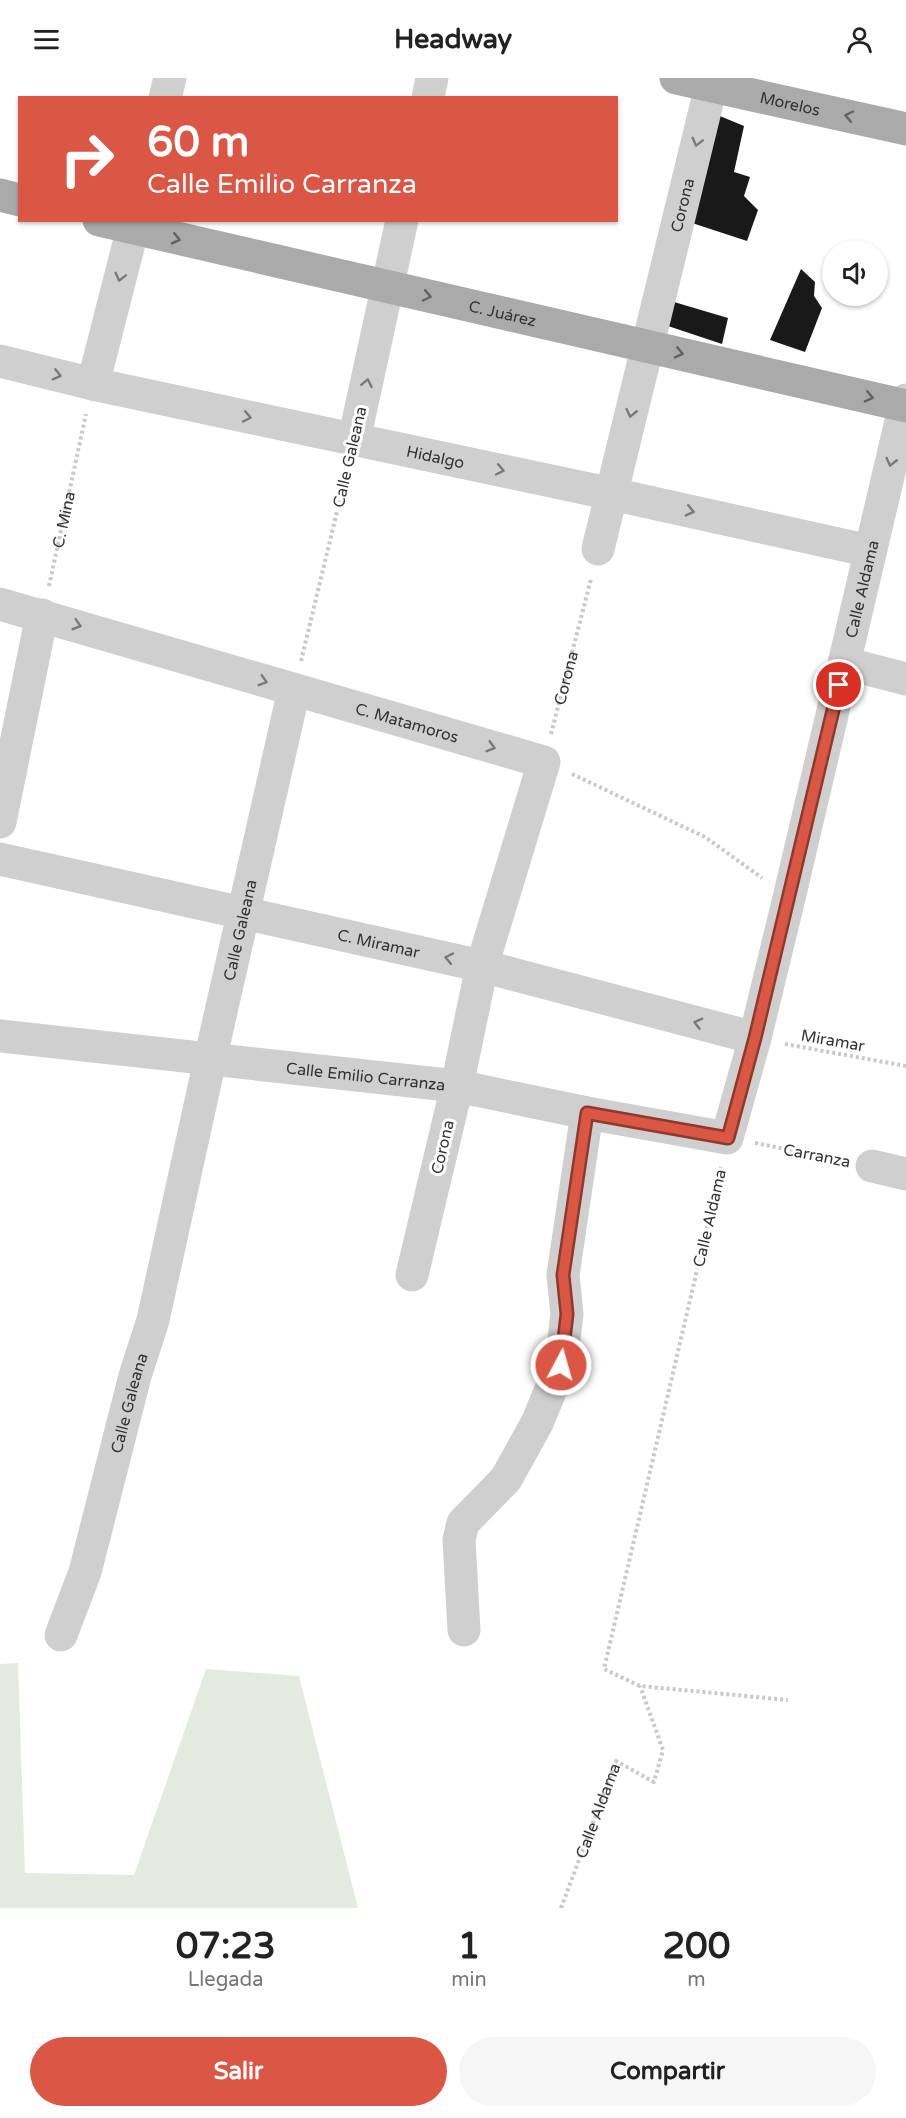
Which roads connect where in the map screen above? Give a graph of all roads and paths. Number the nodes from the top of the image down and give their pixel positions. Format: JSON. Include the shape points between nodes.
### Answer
{"nodes":[{"id":1,"x":170,"y":78,"type":"edge"},
{"id":2,"x":432,"y":78,"type":"edge"},
{"id":3,"x":676,"y":78,"type":"edge"},
{"id":4,"x":712,"y":82,"type":"edge"},
{"id":5,"x":166,"y":96,"type":"edge"},
{"id":6,"x":428,"y":96,"type":"edge"},
{"id":7,"x":906,"y":129,"type":"edge"},
{"id":8,"x":0,"y":195,"type":"edge"},
{"id":9,"x":18,"y":200,"type":"edge"},
{"id":10,"x":113,"y":222,"type":"edge"},
{"id":11,"x":402,"y":222,"type":"edge"},
{"id":12,"x":134,"y":225,"type":"edge"},
{"id":13,"x":387,"y":288,"type":"junction"},
{"id":14,"x":648,"y":345,"type":"junction"},
{"id":15,"x":0,"y":361,"type":"edge"},
{"id":16,"x":93,"y":384,"type":"junction"},
{"id":17,"x":906,"y":404,"type":"edge"},
{"id":18,"x":354,"y":440,"type":"junction"},
{"id":19,"x":612,"y":494,"type":"junction"},
{"id":20,"x":598,"y":549,"type":"joint"},
{"id":21,"x":870,"y":552,"type":"junction"},
{"id":22,"x":0,"y":604,"type":"edge"},
{"id":23,"x":42,"y":615,"type":"junction"},
{"id":24,"x":844,"y":663,"type":"junction"},
{"id":25,"x":906,"y":679,"type":"edge"},
{"id":26,"x":294,"y":690,"type":"junction"},
{"id":27,"x":544,"y":762,"type":"junction"},
{"id":28,"x":0,"y":822,"type":"edge"},
{"id":29,"x":0,"y":859,"type":"edge"},
{"id":30,"x":789,"y":898,"type":"junction"},
{"id":31,"x":244,"y":914,"type":"junction"},
{"id":32,"x":482,"y":966,"type":"junction"},
{"id":33,"x":0,"y":1036,"type":"edge"},
{"id":34,"x":755,"y":1038,"type":"junction"},
{"id":35,"x":210,"y":1060,"type":"junction"},
{"id":36,"x":906,"y":1066,"type":"edge"},
{"id":37,"x":457,"y":1086,"type":"junction"},
{"id":38,"x":587,"y":1113,"type":"junction"},
{"id":39,"x":728,"y":1138,"type":"junction"},
{"id":40,"x":872,"y":1166,"type":"joint"},
{"id":41,"x":906,"y":1174,"type":"edge"},
{"id":42,"x":412,"y":1275,"type":"dead end"},
{"id":43,"x":464,"y":1630,"type":"dead end"},
{"id":44,"x":61,"y":1635,"type":"dead end"},
{"id":45,"x":640,"y":1686,"type":"junction"},
{"id":46,"x":788,"y":1700,"type":"dead end"},
{"id":47,"x":561,"y":1908,"type":"edge"}],
"edges":[{"from":1,"to":5,"type":"street"},
{"from":2,"to":6,"type":"street"},
{"from":3,"to":4,"type":"main road","name":"Morelos"},
{"from":7,"to":4,"type":"main road","name":"Morelos","one_way":true},
{"from":4,"to":14,"type":"street","name":"Corona","one_way":true},
{"from":8,"to":9,"type":"main road"},
{"from":10,"to":12,"type":"main road","name":"C. Juárez"},
{"from":11,"to":13,"type":"street","name":"Calle Galeana"},
{"from":12,"to":13,"type":"main road","name":"C. Juárez","one_way":true},
{"from":12,"to":16,"type":"street","one_way":true},
{"from":13,"to":14,"type":"main road","name":"C. Juárez","one_way":true},
{"from":18,"to":13,"type":"street","name":"Calle Galeana","one_way":true},
{"from":14,"to":17,"type":"main road","name":"C. Juárez","one_way":true},
{"from":14,"to":19,"type":"street","name":"Corona","one_way":true},
{"from":15,"to":16,"type":"street","name":"Hidalgo","one_way":true},
{"from":16,"to":18,"type":"street","name":"Hidalgo","one_way":true},
{"from":16,"to":23,"type":"path","name":"C. Mina"},
{"from":17,"to":21,"type":"street","name":"Calle Aldama","one_way":true},
{"from":18,"to":19,"type":"street","name":"Hidalgo","one_way":true},
{"from":18,"to":26,"type":"path","name":"Calle Galeana"},
{"from":19,"to":20,"type":"street","name":"Corona"},
{"from":19,"to":21,"type":"street","name":"Hidalgo","one_way":true},
{"from":20,"to":27,"type":"path","name":"Corona"},
{"from":21,"to":24,"type":"street","name":"Calle Aldama"},
{"from":22,"to":23,"type":"street","name":"C. Matamoros"},
{"from":23,"to":26,"type":"street","name":"C. Matamoros","one_way":true},
{"from":23,"to":28,"type":"street"},
{"from":24,"to":25,"type":"street"},
{"from":24,"to":30,"type":"street","name":"Calle Aldama"},
{"from":26,"to":27,"type":"street","name":"C. Matamoros","one_way":true},
{"from":26,"to":31,"type":"street","name":"Calle Galeana"},
{"from":27,"to":30,"type":"path","via":[[705,837]]},
{"from":27,"to":32,"type":"street","name":"Corona"},
{"from":29,"to":31,"type":"street","name":"C. Miramar"},
{"from":30,"to":34,"type":"street","name":"Calle Aldama"},
{"from":32,"to":31,"type":"street","name":"C. Miramar","one_way":true},
{"from":31,"to":35,"type":"street","name":"Calle Galeana"},
{"from":34,"to":32,"type":"street","name":"C. Miramar","one_way":true},
{"from":32,"to":37,"type":"street","name":"Corona"},
{"from":33,"to":35,"type":"street","name":"Calle Emilio Carranza"},
{"from":34,"to":36,"type":"path","name":"Miramar"},
{"from":34,"to":39,"type":"street","name":"Calle Aldama"},
{"from":35,"to":37,"type":"street","name":"Calle Emilio Carranza"},
{"from":35,"to":44,"type":"street","name":"Calle Galeana","via":[[153,1320],[85,1572]]},
{"from":37,"to":38,"type":"street","name":"Calle Emilio Carranza"},
{"from":37,"to":42,"type":"street","name":"Corona"},
{"from":38,"to":39,"type":"street","name":"Calle Emilio Carranza"},
{"from":38,"to":43,"type":"street","via":[[563,1275],[567,1314],[561,1365],[537,1423],[506,1479],[463,1523],[459,1540]]},
{"from":39,"to":40,"type":"path","name":"Carranza"},
{"from":39,"to":45,"type":"path","name":"Calle Aldama","via":[[604,1669]]},
{"from":40,"to":41,"type":"street","name":"Carranza"},
{"from":45,"to":46,"type":"path"},
{"from":45,"to":47,"type":"path","name":"Calle Aldama","via":[[663,1750],[654,1782],[616,1761]]}]}
